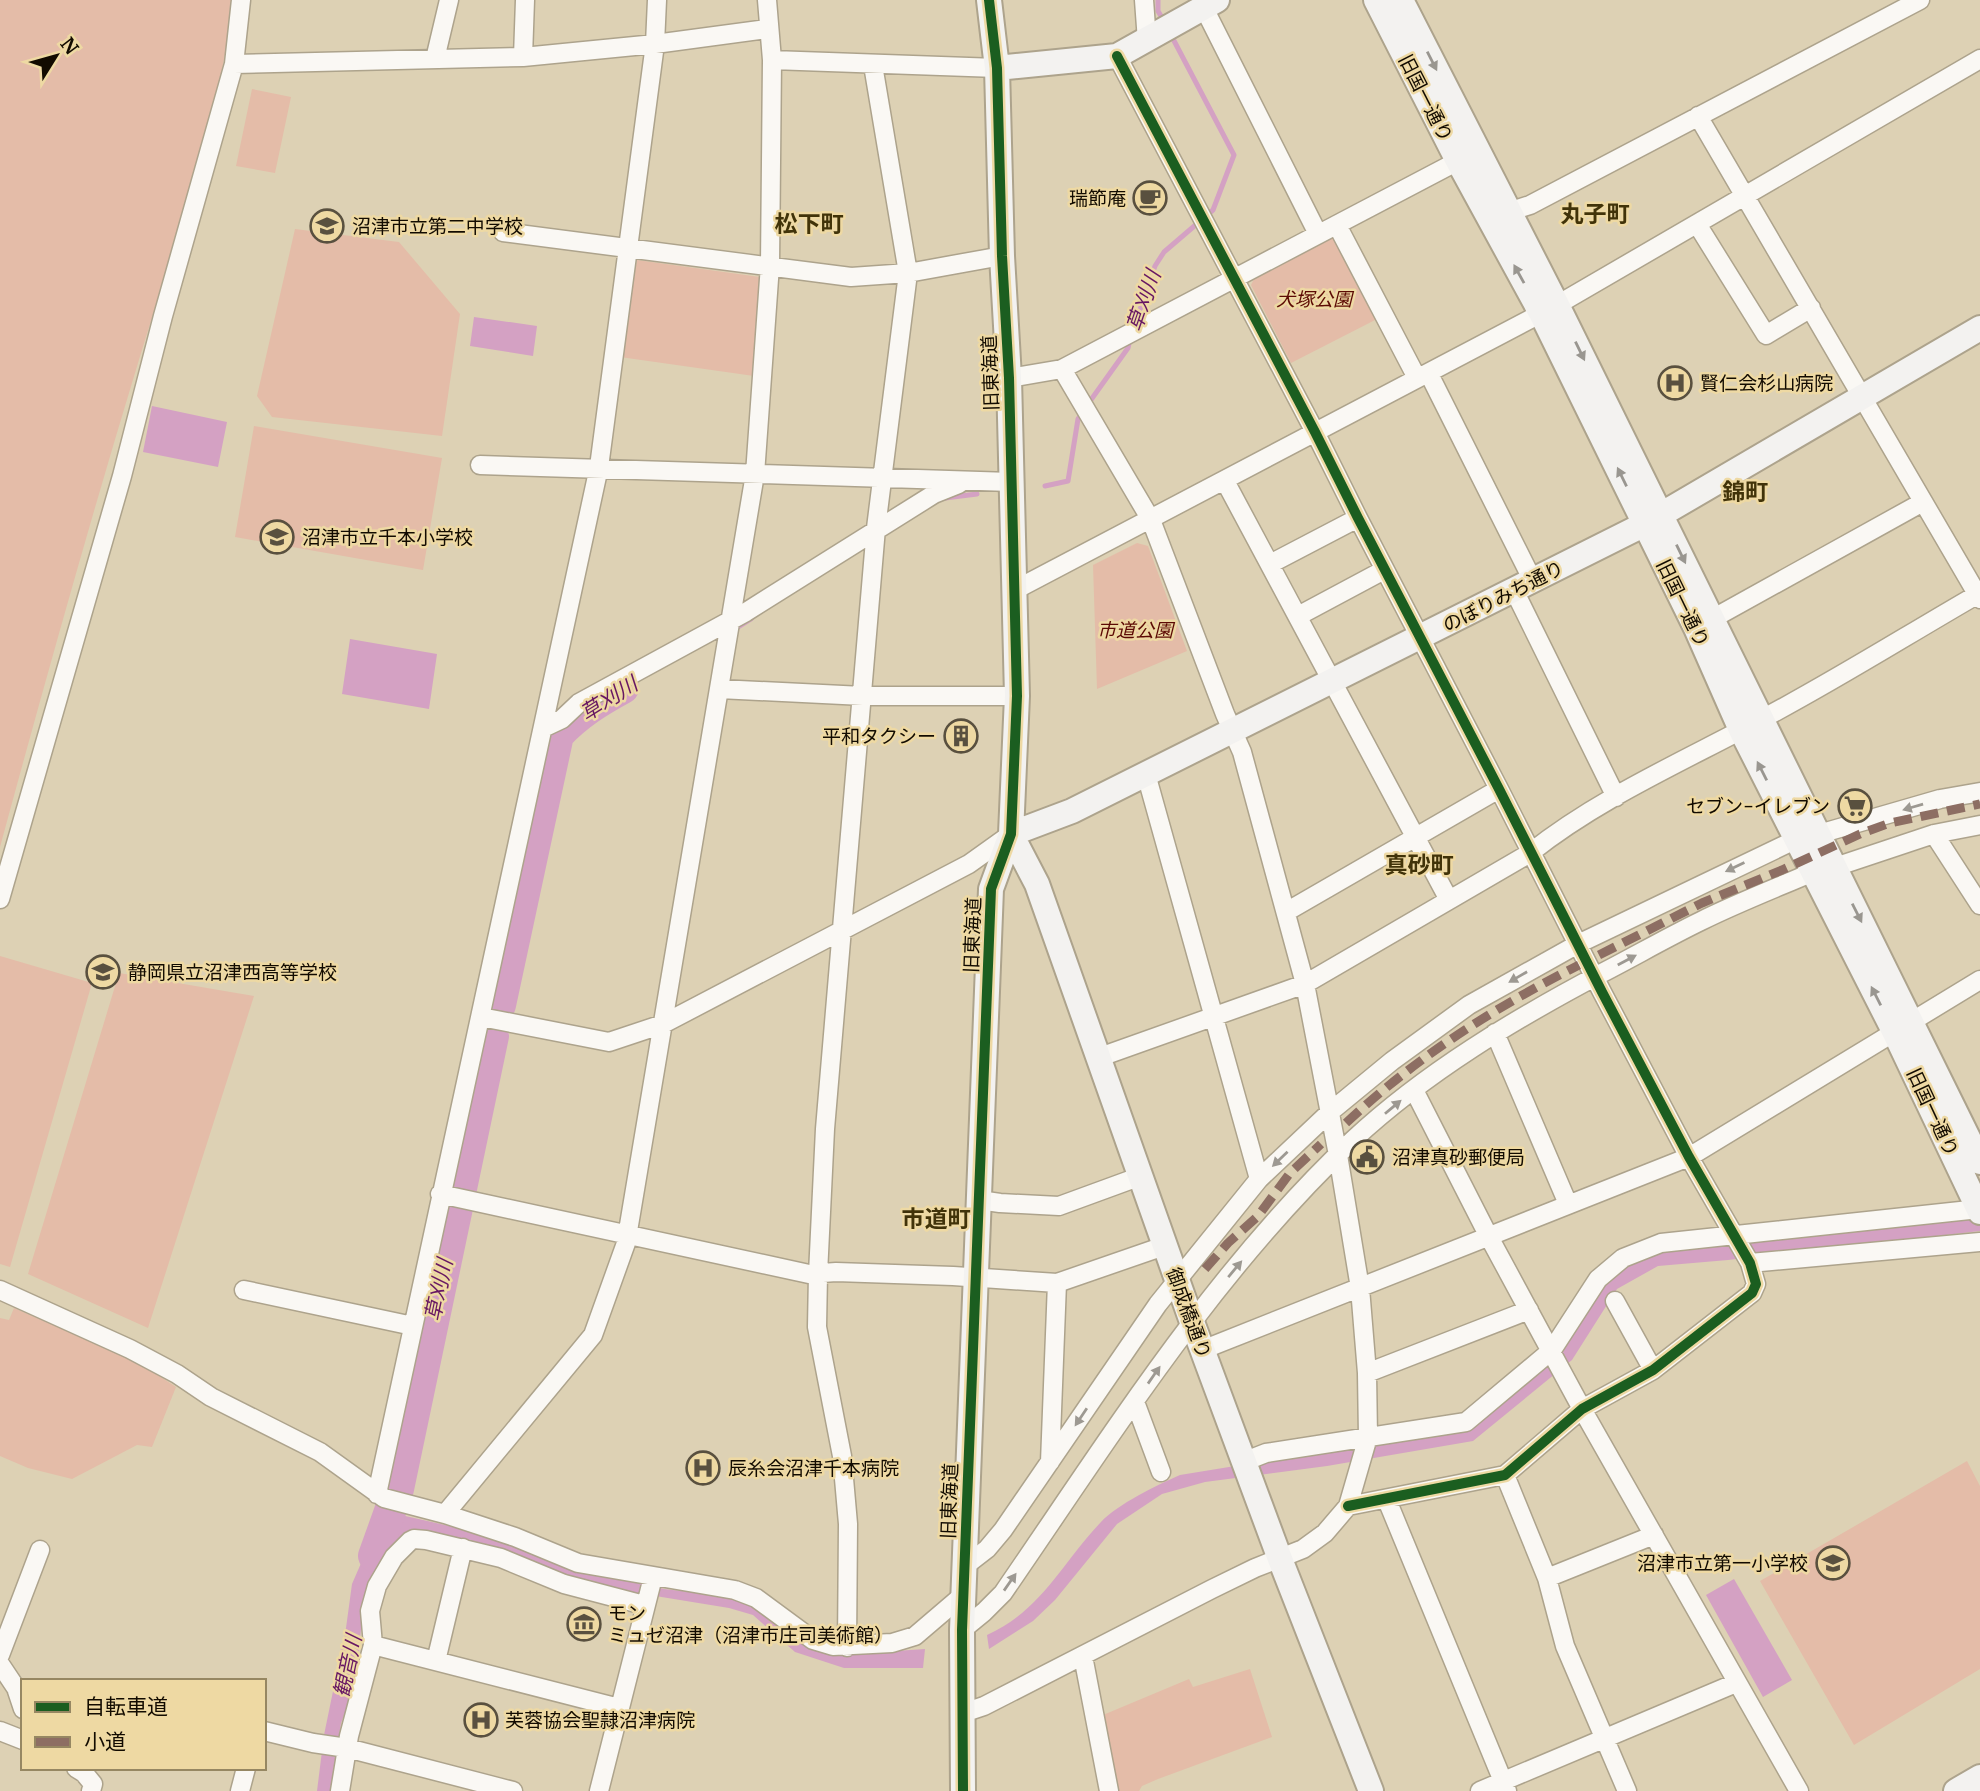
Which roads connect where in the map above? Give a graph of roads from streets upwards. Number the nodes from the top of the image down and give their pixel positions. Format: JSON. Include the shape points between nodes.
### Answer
{"nodes":[{"id":1,"x":241,"y":0,"type":"edge"},
{"id":2,"x":449,"y":0,"type":"edge"},
{"id":3,"x":525,"y":0,"type":"edge"},
{"id":4,"x":657,"y":0,"type":"edge"},
{"id":5,"x":767,"y":0,"type":"edge"},
{"id":6,"x":989,"y":0,"type":"edge"},
{"id":7,"x":1144,"y":0,"type":"edge"},
{"id":8,"x":1376,"y":0,"type":"edge"},
{"id":9,"x":1401,"y":0,"type":"edge"},
{"id":10,"x":1920,"y":0,"type":"edge"},
{"id":11,"x":1210,"y":4,"type":"edge"},
{"id":12,"x":767,"y":29,"type":"junction"},
{"id":13,"x":1147,"y":41,"type":"junction"},
{"id":14,"x":655,"y":44,"type":"junction"},
{"id":15,"x":523,"y":57,"type":"junction"},
{"id":16,"x":1117,"y":57,"type":"junction"},
{"id":17,"x":435,"y":59,"type":"junction"},
{"id":18,"x":1980,"y":59,"type":"edge"},
{"id":19,"x":772,"y":60,"type":"junction"},
{"id":20,"x":234,"y":64,"type":"junction"},
{"id":21,"x":873,"y":65,"type":"junction"},
{"id":22,"x":997,"y":68,"type":"junction"},
{"id":23,"x":1698,"y":116,"type":"junction"},
{"id":24,"x":1458,"y":161,"type":"junction"},
{"id":25,"x":1745,"y":196,"type":"junction"},
{"id":26,"x":1508,"y":212,"type":"junction"},
{"id":27,"x":1697,"y":223,"type":"junction"},
{"id":28,"x":1337,"y":225,"type":"junction"},
{"id":29,"x":503,"y":232,"type":"dead end"},
{"id":30,"x":1318,"y":234,"type":"junction"},
{"id":31,"x":628,"y":247,"type":"junction"},
{"id":32,"x":1002,"y":256,"type":"junction"},
{"id":33,"x":770,"y":265,"type":"junction"},
{"id":34,"x":908,"y":273,"type":"junction"},
{"id":35,"x":1235,"y":278,"type":"junction"},
{"id":36,"x":1811,"y":308,"type":"junction"},
{"id":37,"x":1549,"y":309,"type":"junction"},
{"id":38,"x":1980,"y":328,"type":"edge"},
{"id":39,"x":1062,"y":369,"type":"junction"},
{"id":40,"x":1423,"y":376,"type":"junction"},
{"id":41,"x":1009,"y":378,"type":"junction"},
{"id":42,"x":1863,"y":396,"type":"junction"},
{"id":43,"x":1315,"y":432,"type":"junction"},
{"id":44,"x":480,"y":465,"type":"dead end"},
{"id":45,"x":599,"y":467,"type":"junction"},
{"id":46,"x":755,"y":474,"type":"junction"},
{"id":47,"x":883,"y":478,"type":"junction"},
{"id":48,"x":965,"y":481,"type":"junction"},
{"id":49,"x":1225,"y":481,"type":"junction"},
{"id":50,"x":1011,"y":482,"type":"junction"},
{"id":51,"x":1923,"y":502,"type":"junction"},
{"id":52,"x":1358,"y":519,"type":"junction"},
{"id":53,"x":1151,"y":520,"type":"junction"},
{"id":54,"x":1653,"y":520,"type":"junction"},
{"id":55,"x":876,"y":528,"type":"junction"},
{"id":56,"x":1270,"y":564,"type":"junction"},
{"id":57,"x":1384,"y":570,"type":"junction"},
{"id":58,"x":1523,"y":585,"type":"junction"},
{"id":59,"x":1015,"y":590,"type":"junction"},
{"id":60,"x":1979,"y":596,"type":"edge"},
{"id":61,"x":1298,"y":616,"type":"junction"},
{"id":62,"x":730,"y":620,"type":"junction"},
{"id":63,"x":1705,"y":624,"type":"junction"},
{"id":64,"x":1420,"y":638,"type":"junction"},
{"id":65,"x":1333,"y":680,"type":"junction"},
{"id":66,"x":719,"y":689,"type":"junction"},
{"id":67,"x":863,"y":696,"type":"junction"},
{"id":68,"x":1017,"y":696,"type":"junction"},
{"id":69,"x":1751,"y":725,"type":"junction"},
{"id":70,"x":543,"y":728,"type":"junction"},
{"id":71,"x":1231,"y":731,"type":"junction"},
{"id":72,"x":1146,"y":774,"type":"junction"},
{"id":73,"x":1500,"y":789,"type":"junction"},
{"id":74,"x":1980,"y":792,"type":"edge"},
{"id":75,"x":1616,"y":797,"type":"junction"},
{"id":76,"x":1980,"y":825,"type":"edge"},
{"id":77,"x":1011,"y":834,"type":"junction"},
{"id":78,"x":1934,"y":834,"type":"junction"},
{"id":79,"x":1416,"y":836,"type":"junction"},
{"id":80,"x":1808,"y":836,"type":"junction"},
{"id":81,"x":1530,"y":853,"type":"junction"},
{"id":82,"x":1824,"y":870,"type":"junction"},
{"id":83,"x":0,"y":899,"type":"edge"},
{"id":84,"x":1449,"y":901,"type":"junction"},
{"id":85,"x":1980,"y":905,"type":"edge"},
{"id":86,"x":1286,"y":912,"type":"junction"},
{"id":87,"x":842,"y":929,"type":"junction"},
{"id":88,"x":1578,"y":944,"type":"junction"},
{"id":89,"x":1595,"y":977,"type":"junction"},
{"id":90,"x":1980,"y":980,"type":"edge"},
{"id":91,"x":1305,"y":984,"type":"junction"},
{"id":92,"x":481,"y":1017,"type":"junction"},
{"id":93,"x":1214,"y":1017,"type":"junction"},
{"id":94,"x":663,"y":1024,"type":"junction"},
{"id":95,"x":1903,"y":1028,"type":"junction"},
{"id":96,"x":1495,"y":1033,"type":"junction"},
{"id":97,"x":1100,"y":1057,"type":"junction"},
{"id":98,"x":1414,"y":1090,"type":"junction"},
{"id":99,"x":1330,"y":1112,"type":"junction"},
{"id":100,"x":1339,"y":1155,"type":"junction"},
{"id":101,"x":1689,"y":1157,"type":"junction"},
{"id":102,"x":1980,"y":1162,"type":"edge"},
{"id":103,"x":1141,"y":1176,"type":"junction"},
{"id":104,"x":1259,"y":1179,"type":"junction"},
{"id":105,"x":440,"y":1194,"type":"junction"},
{"id":106,"x":979,"y":1200,"type":"junction"},
{"id":107,"x":1568,"y":1205,"type":"junction"},
{"id":108,"x":1979,"y":1210,"type":"edge"},
{"id":109,"x":627,"y":1234,"type":"junction"},
{"id":110,"x":1488,"y":1235,"type":"junction"},
{"id":111,"x":1734,"y":1235,"type":"junction"},
{"id":112,"x":1980,"y":1242,"type":"edge"},
{"id":113,"x":1164,"y":1246,"type":"junction"},
{"id":114,"x":1750,"y":1263,"type":"junction"},
{"id":115,"x":818,"y":1274,"type":"junction"},
{"id":116,"x":975,"y":1278,"type":"junction"},
{"id":117,"x":1177,"y":1282,"type":"junction"},
{"id":118,"x":1056,"y":1283,"type":"junction"},
{"id":119,"x":1360,"y":1288,"type":"junction"},
{"id":120,"x":0,"y":1290,"type":"edge"},
{"id":121,"x":244,"y":1290,"type":"dead end"},
{"id":122,"x":1615,"y":1301,"type":"dead end"},
{"id":123,"x":1529,"y":1310,"type":"junction"},
{"id":124,"x":1192,"y":1322,"type":"junction"},
{"id":125,"x":413,"y":1326,"type":"junction"},
{"id":126,"x":1202,"y":1350,"type":"junction"},
{"id":127,"x":1552,"y":1350,"type":"junction"},
{"id":128,"x":1653,"y":1370,"type":"junction"},
{"id":129,"x":1367,"y":1373,"type":"junction"},
{"id":130,"x":1135,"y":1402,"type":"junction"},
{"id":131,"x":1582,"y":1409,"type":"junction"},
{"id":132,"x":1368,"y":1437,"type":"junction"},
{"id":133,"x":1050,"y":1462,"type":"junction"},
{"id":134,"x":1246,"y":1469,"type":"junction"},
{"id":135,"x":1161,"y":1472,"type":"dead end"},
{"id":136,"x":1505,"y":1475,"type":"junction"},
{"id":137,"x":377,"y":1494,"type":"junction"},
{"id":138,"x":1387,"y":1500,"type":"junction"},
{"id":139,"x":413,"y":1506,"type":"junction"},
{"id":140,"x":1348,"y":1506,"type":"junction"},
{"id":141,"x":445,"y":1514,"type":"junction"},
{"id":142,"x":1654,"y":1535,"type":"junction"},
{"id":143,"x":414,"y":1539,"type":"junction"},
{"id":144,"x":463,"y":1548,"type":"junction"},
{"id":145,"x":40,"y":1550,"type":"dead end"},
{"id":146,"x":1280,"y":1559,"type":"junction"},
{"id":147,"x":965,"y":1566,"type":"junction"},
{"id":148,"x":653,"y":1577,"type":"junction"},
{"id":149,"x":1547,"y":1578,"type":"junction"},
{"id":150,"x":964,"y":1595,"type":"junction"},
{"id":151,"x":644,"y":1605,"type":"junction"},
{"id":152,"x":962,"y":1630,"type":"junction"},
{"id":153,"x":373,"y":1645,"type":"junction"},
{"id":154,"x":847,"y":1647,"type":"junction"},
{"id":155,"x":0,"y":1655,"type":"edge"},
{"id":156,"x":1083,"y":1656,"type":"junction"},
{"id":157,"x":436,"y":1661,"type":"junction"},
{"id":158,"x":0,"y":1664,"type":"edge"},
{"id":159,"x":1737,"y":1683,"type":"junction"},
{"id":160,"x":21,"y":1703,"type":"edge"},
{"id":161,"x":619,"y":1707,"type":"junction"},
{"id":162,"x":961,"y":1710,"type":"junction"},
{"id":163,"x":0,"y":1731,"type":"edge"},
{"id":164,"x":266,"y":1732,"type":"edge"},
{"id":165,"x":21,"y":1739,"type":"edge"},
{"id":166,"x":1603,"y":1740,"type":"junction"},
{"id":167,"x":347,"y":1748,"type":"junction"},
{"id":168,"x":79,"y":1770,"type":"edge"},
{"id":169,"x":245,"y":1770,"type":"edge"},
{"id":170,"x":1980,"y":1777,"type":"edge"},
{"id":171,"x":471,"y":1786,"type":"edge"},
{"id":172,"x":1505,"y":1786,"type":"edge"},
{"id":173,"x":91,"y":1791,"type":"edge"},
{"id":174,"x":240,"y":1791,"type":"edge"},
{"id":175,"x":341,"y":1791,"type":"edge"},
{"id":176,"x":513,"y":1791,"type":"edge"},
{"id":177,"x":599,"y":1791,"type":"edge"},
{"id":178,"x":963,"y":1791,"type":"edge"},
{"id":179,"x":1109,"y":1791,"type":"edge"},
{"id":180,"x":1371,"y":1791,"type":"edge"},
{"id":181,"x":1479,"y":1791,"type":"edge"},
{"id":182,"x":1627,"y":1791,"type":"edge"},
{"id":183,"x":1799,"y":1791,"type":"edge"},
{"id":184,"x":1956,"y":1791,"type":"edge"}],
"edges":[{"from":1,"to":20,"type":"street"},
{"from":2,"to":17,"type":"street"},
{"from":3,"to":15,"type":"street"},
{"from":4,"to":14,"type":"street"},
{"from":5,"to":12,"type":"street"},
{"from":6,"to":22,"type":"street","name":"旧東海道"},
{"from":7,"to":13,"type":"street"},
{"from":8,"to":24,"type":"street","name":"旧国一通り"},
{"from":9,"to":26,"type":"street","name":"旧国一通り","one_way":true},
{"from":10,"to":23,"type":"street"},
{"from":11,"to":13,"type":"street"},
{"from":11,"to":30,"type":"street"},
{"from":12,"to":14,"type":"street"},
{"from":12,"to":19,"type":"street"},
{"from":13,"to":16,"type":"street"},
{"from":14,"to":15,"type":"street"},
{"from":14,"to":31,"type":"street"},
{"from":15,"to":17,"type":"street"},
{"from":16,"to":22,"type":"street"},
{"from":16,"to":35,"type":"street"},
{"from":17,"to":20,"type":"street"},
{"from":18,"to":25,"type":"street"},
{"from":19,"to":21,"type":"street"},
{"from":19,"to":33,"type":"street"},
{"from":20,"to":83,"type":"street"},
{"from":21,"to":22,"type":"street"},
{"from":21,"to":34,"type":"street"},
{"from":22,"to":32,"type":"street","name":"旧東海道"},
{"from":23,"to":25,"type":"street"},
{"from":23,"to":26,"type":"street","via":[[1530,205]]},
{"from":24,"to":28,"type":"street"},
{"from":37,"to":24,"type":"street","name":"旧国一通り","one_way":true},
{"from":25,"to":27,"type":"street"},
{"from":25,"to":36,"type":"street"},
{"from":26,"to":37,"type":"street","name":"旧国一通り"},
{"from":27,"to":36,"type":"street","via":[[1766,335]]},
{"from":27,"to":37,"type":"street"},
{"from":28,"to":30,"type":"street"},
{"from":28,"to":40,"type":"street"},
{"from":29,"to":31,"type":"street"},
{"from":30,"to":35,"type":"street"},
{"from":31,"to":33,"type":"street"},
{"from":31,"to":45,"type":"street"},
{"from":32,"to":34,"type":"street"},
{"from":32,"to":41,"type":"street","name":"旧東海道"},
{"from":33,"to":34,"type":"street","via":[[850,277]]},
{"from":33,"to":46,"type":"street"},
{"from":34,"to":47,"type":"street"},
{"from":35,"to":39,"type":"street"},
{"from":35,"to":43,"type":"street"},
{"from":36,"to":42,"type":"street"},
{"from":37,"to":40,"type":"street"},
{"from":37,"to":54,"type":"street","name":"旧国一通り"},
{"from":38,"to":42,"type":"street","name":"のぼりみち通り"},
{"from":39,"to":41,"type":"street"},
{"from":39,"to":53,"type":"street"},
{"from":40,"to":43,"type":"street"},
{"from":40,"to":58,"type":"street"},
{"from":41,"to":50,"type":"street","name":"旧東海道"},
{"from":42,"to":51,"type":"street"},
{"from":42,"to":54,"type":"street","name":"のぼりみち通り"},
{"from":43,"to":49,"type":"street"},
{"from":43,"to":52,"type":"street"},
{"from":44,"to":45,"type":"street"},
{"from":45,"to":46,"type":"street"},
{"from":45,"to":70,"type":"street"},
{"from":46,"to":47,"type":"street"},
{"from":46,"to":62,"type":"street"},
{"from":47,"to":48,"type":"street"},
{"from":47,"to":55,"type":"street"},
{"from":48,"to":50,"type":"street"},
{"from":48,"to":55,"type":"street"},
{"from":49,"to":53,"type":"street"},
{"from":49,"to":56,"type":"street"},
{"from":50,"to":59,"type":"street","name":"旧東海道"},
{"from":51,"to":60,"type":"street"},
{"from":51,"to":63,"type":"street"},
{"from":52,"to":56,"type":"street"},
{"from":52,"to":57,"type":"street"},
{"from":53,"to":59,"type":"street"},
{"from":53,"to":71,"type":"street"},
{"from":54,"to":58,"type":"street","name":"のぼりみち通り"},
{"from":54,"to":63,"type":"street","name":"旧国一通り"},
{"from":55,"to":62,"type":"street"},
{"from":55,"to":67,"type":"street"},
{"from":56,"to":61,"type":"street"},
{"from":57,"to":61,"type":"street"},
{"from":57,"to":64,"type":"street"},
{"from":58,"to":64,"type":"street","name":"のぼりみち通り"},
{"from":58,"to":75,"type":"street"},
{"from":59,"to":68,"type":"street","name":"旧東海道"},
{"from":60,"to":69,"type":"street"},
{"from":61,"to":65,"type":"street"},
{"from":62,"to":66,"type":"street"},
{"from":62,"to":70,"type":"street","via":[[579,703]]},
{"from":63,"to":69,"type":"street","name":"旧国一通り"},
{"from":64,"to":65,"type":"street","name":"のぼりみち通り"},
{"from":64,"to":73,"type":"street"},
{"from":65,"to":71,"type":"street","name":"のぼりみち通り"},
{"from":65,"to":79,"type":"street"},
{"from":66,"to":67,"type":"street"},
{"from":66,"to":94,"type":"street"},
{"from":67,"to":68,"type":"street"},
{"from":67,"to":87,"type":"street"},
{"from":68,"to":77,"type":"street","name":"旧東海道"},
{"from":69,"to":75,"type":"street"},
{"from":69,"to":80,"type":"street","name":"旧国一通り"},
{"from":70,"to":92,"type":"street"},
{"from":71,"to":72,"type":"street","name":"のぼりみち通り"},
{"from":71,"to":86,"type":"street","via":[[1242,752]]},
{"from":72,"to":77,"type":"street","name":"のぼりみち通り","via":[[1072,811]]},
{"from":72,"to":93,"type":"street"},
{"from":73,"to":79,"type":"street"},
{"from":73,"to":81,"type":"street"},
{"from":74,"to":80,"type":"street","one_way":true},
{"from":75,"to":81,"type":"street"},
{"from":76,"to":78,"type":"street"},
{"from":77,"to":87,"type":"street","via":[[969,864]]},
{"from":77,"to":97,"type":"street","name":"御成橋通り","via":[[1037,884]]},
{"from":77,"to":106,"type":"street","name":"旧東海道","via":[[991,890]]},
{"from":78,"to":82,"type":"street"},
{"from":78,"to":85,"type":"street"},
{"from":79,"to":84,"type":"street"},
{"from":79,"to":86,"type":"street"},
{"from":80,"to":82,"type":"street","name":"旧国一通り"},
{"from":80,"to":88,"type":"street","one_way":true},
{"from":81,"to":84,"type":"street"},
{"from":81,"to":88,"type":"street"},
{"from":89,"to":82,"type":"street","one_way":true,"via":[[1703,920]]},
{"from":82,"to":95,"type":"street","name":"旧国一通り"},
{"from":84,"to":91,"type":"street"},
{"from":86,"to":91,"type":"street"},
{"from":87,"to":94,"type":"street"},
{"from":87,"to":115,"type":"street"},
{"from":88,"to":89,"type":"street"},
{"from":88,"to":99,"type":"street","one_way":true,"via":[[1469,1005]]},
{"from":89,"to":96,"type":"street"},
{"from":89,"to":101,"type":"street"},
{"from":90,"to":95,"type":"street"},
{"from":91,"to":93,"type":"street"},
{"from":91,"to":99,"type":"street"},
{"from":92,"to":94,"type":"street","via":[[609,1042]]},
{"from":92,"to":105,"type":"street"},
{"from":93,"to":97,"type":"street"},
{"from":93,"to":104,"type":"street"},
{"from":94,"to":109,"type":"street"},
{"from":95,"to":101,"type":"street"},
{"from":95,"to":102,"type":"street","name":"旧国一通り"},
{"from":95,"to":108,"type":"street","name":"旧国一通り"},
{"from":96,"to":98,"type":"street"},
{"from":96,"to":107,"type":"street"},
{"from":97,"to":103,"type":"street","name":"御成橋通り"},
{"from":100,"to":98,"type":"street","one_way":true},
{"from":98,"to":110,"type":"street"},
{"from":99,"to":100,"type":"street"},
{"from":99,"to":104,"type":"street","one_way":true},
{"from":100,"to":119,"type":"street"},
{"from":124,"to":100,"type":"street","one_way":true,"via":[[1279,1217]]},
{"from":101,"to":107,"type":"street"},
{"from":101,"to":111,"type":"street"},
{"from":103,"to":106,"type":"street","via":[[1059,1206]]},
{"from":103,"to":113,"type":"street","name":"御成橋通り"},
{"from":104,"to":117,"type":"street"},
{"from":105,"to":109,"type":"street"},
{"from":105,"to":125,"type":"street"},
{"from":106,"to":116,"type":"street","name":"旧東海道"},
{"from":107,"to":110,"type":"street"},
{"from":108,"to":111,"type":"street"},
{"from":109,"to":115,"type":"street"},
{"from":109,"to":141,"type":"street","via":[[593,1335]]},
{"from":110,"to":119,"type":"street"},
{"from":110,"to":123,"type":"street"},
{"from":111,"to":114,"type":"street"},
{"from":111,"to":127,"type":"street","via":[[1661,1243],[1623,1258],[1598,1279]]},
{"from":112,"to":114,"type":"street"},
{"from":113,"to":117,"type":"street","name":"御成橋通り"},
{"from":113,"to":118,"type":"street"},
{"from":114,"to":128,"type":"street","via":[[1756,1284],[1752,1293]]},
{"from":115,"to":116,"type":"street"},
{"from":115,"to":154,"type":"street","via":[[817,1327],[842,1456],[848,1524]]},
{"from":116,"to":118,"type":"street"},
{"from":116,"to":147,"type":"street","name":"旧東海道"},
{"from":117,"to":124,"type":"street","name":"御成橋通り"},
{"from":117,"to":133,"type":"street","one_way":true},
{"from":118,"to":133,"type":"street"},
{"from":119,"to":126,"type":"street"},
{"from":119,"to":129,"type":"street"},
{"from":120,"to":137,"type":"street","via":[[177,1374],[211,1397],[320,1452]]},
{"from":121,"to":125,"type":"street"},
{"from":122,"to":128,"type":"street"},
{"from":123,"to":127,"type":"street"},
{"from":123,"to":129,"type":"street"},
{"from":124,"to":126,"type":"street","name":"御成橋通り"},
{"from":130,"to":124,"type":"street","one_way":true},
{"from":125,"to":137,"type":"street"},
{"from":126,"to":134,"type":"street","name":"御成橋通り"},
{"from":127,"to":131,"type":"street"},
{"from":127,"to":132,"type":"street","via":[[1466,1422]]},
{"from":128,"to":131,"type":"street"},
{"from":129,"to":132,"type":"street"},
{"from":130,"to":135,"type":"street"},
{"from":152,"to":130,"type":"street","one_way":true,"via":[[1003,1592]]},
{"from":131,"to":136,"type":"street"},
{"from":131,"to":142,"type":"street"},
{"from":132,"to":134,"type":"street","via":[[1266,1453]]},
{"from":132,"to":140,"type":"street"},
{"from":133,"to":147,"type":"street","via":[[991,1545]]},
{"from":134,"to":146,"type":"street","name":"御成橋通り"},
{"from":136,"to":138,"type":"street"},
{"from":136,"to":149,"type":"street"},
{"from":137,"to":139,"type":"street"},
{"from":138,"to":140,"type":"street"},
{"from":138,"to":172,"type":"street"},
{"from":139,"to":141,"type":"street"},
{"from":139,"to":143,"type":"street"},
{"from":140,"to":146,"type":"street","via":[[1325,1533]]},
{"from":141,"to":148,"type":"street","via":[[578,1563]]},
{"from":142,"to":149,"type":"street"},
{"from":142,"to":159,"type":"street"},
{"from":143,"to":144,"type":"street"},
{"from":143,"to":153,"type":"street","via":[[394,1557],[377,1586],[370,1611]]},
{"from":144,"to":151,"type":"street","via":[[564,1584]]},
{"from":144,"to":157,"type":"street"},
{"from":145,"to":155,"type":"street"},
{"from":146,"to":156,"type":"street"},
{"from":146,"to":180,"type":"street","name":"御成橋通り"},
{"from":147,"to":150,"type":"street","name":"旧東海道"},
{"from":148,"to":151,"type":"street"},
{"from":148,"to":154,"type":"street","via":[[735,1590],[756,1598],[813,1640]]},
{"from":149,"to":166,"type":"street","via":[[1565,1646]]},
{"from":150,"to":152,"type":"street","name":"旧東海道"},
{"from":150,"to":154,"type":"street","via":[[906,1640]]},
{"from":151,"to":161,"type":"street"},
{"from":152,"to":162,"type":"street","name":"旧東海道"},
{"from":153,"to":157,"type":"street"},
{"from":153,"to":167,"type":"street"},
{"from":156,"to":162,"type":"street","via":[[984,1706]]},
{"from":156,"to":179,"type":"street"},
{"from":157,"to":161,"type":"street"},
{"from":158,"to":160,"type":"street"},
{"from":159,"to":166,"type":"street"},
{"from":159,"to":183,"type":"street"},
{"from":161,"to":177,"type":"street"},
{"from":162,"to":178,"type":"street","name":"旧東海道"},
{"from":163,"to":165,"type":"street"},
{"from":164,"to":167,"type":"street"},
{"from":166,"to":172,"type":"street"},
{"from":166,"to":182,"type":"street"},
{"from":167,"to":171,"type":"street"},
{"from":167,"to":175,"type":"street"},
{"from":168,"to":173,"type":"street","via":[[93,1784]]},
{"from":169,"to":174,"type":"street"},
{"from":170,"to":184,"type":"street"},
{"from":171,"to":176,"type":"street"},
{"from":172,"to":181,"type":"street"}]}
